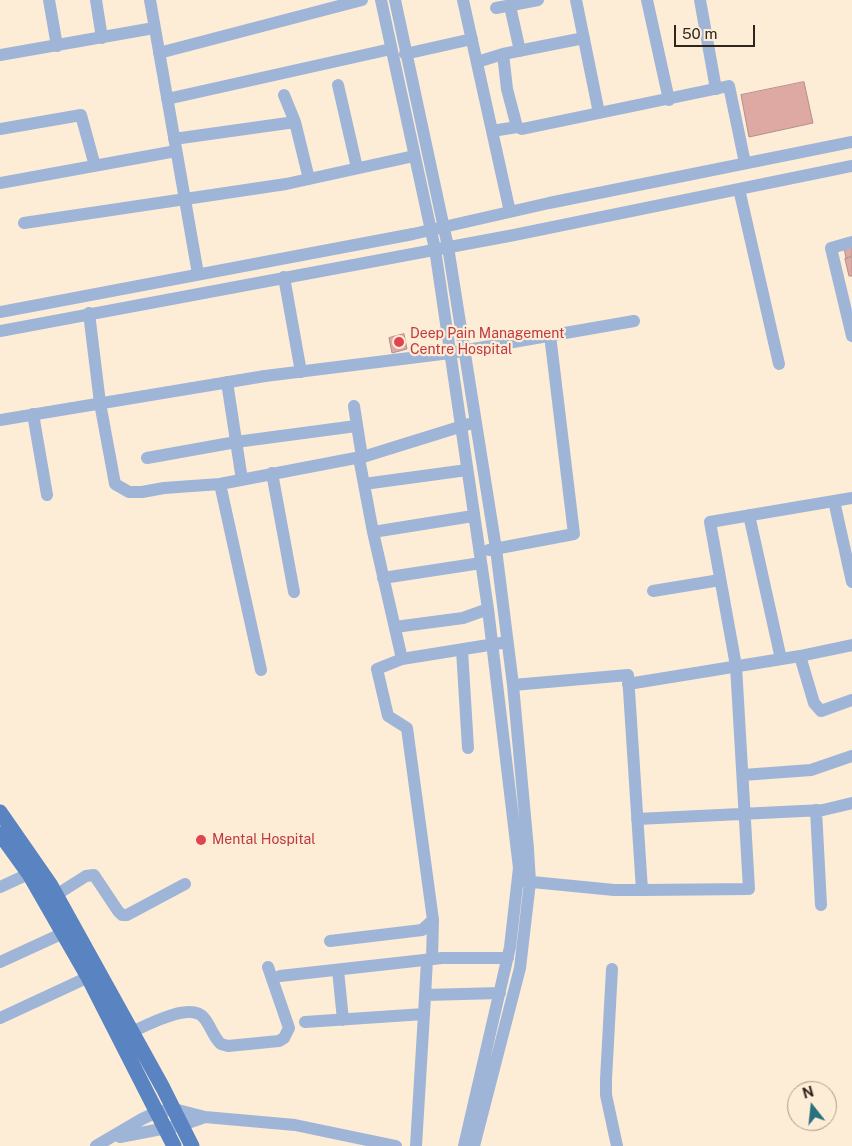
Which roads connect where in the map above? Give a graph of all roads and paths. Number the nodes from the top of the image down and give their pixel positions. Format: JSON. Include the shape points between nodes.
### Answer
{"nodes":[{"id":1,"x":49,"y":0,"type":"edge"},
{"id":2,"x":96,"y":0,"type":"edge"},
{"id":3,"x":362,"y":0,"type":"edge"},
{"id":4,"x":381,"y":0,"type":"edge"},
{"id":5,"x":394,"y":0,"type":"edge"},
{"id":6,"x":463,"y":0,"type":"edge"},
{"id":7,"x":538,"y":0,"type":"edge"},
{"id":8,"x":576,"y":0,"type":"edge"},
{"id":9,"x":647,"y":0,"type":"edge"},
{"id":10,"x":700,"y":0,"type":"edge"},
{"id":11,"x":154,"y":1,"type":"edge"},
{"id":12,"x":510,"y":6,"type":"junction"},
{"id":13,"x":496,"y":8,"type":"dead end"},
{"id":14,"x":154,"y":28,"type":"junction"},
{"id":15,"x":102,"y":38,"type":"junction"},
{"id":16,"x":584,"y":38,"type":"junction"},
{"id":17,"x":472,"y":39,"type":"junction"},
{"id":18,"x":57,"y":46,"type":"junction"},
{"id":19,"x":391,"y":49,"type":"junction"},
{"id":20,"x":520,"y":50,"type":"junction"},
{"id":21,"x":159,"y":53,"type":"junction"},
{"id":22,"x":405,"y":54,"type":"junction"},
{"id":23,"x":503,"y":54,"type":"junction"},
{"id":24,"x":0,"y":55,"type":"edge"},
{"id":25,"x":477,"y":62,"type":"junction"},
{"id":26,"x":338,"y":85,"type":"dead end"},
{"id":27,"x":716,"y":89,"type":"junction"},
{"id":28,"x":284,"y":95,"type":"dead end"},
{"id":29,"x":167,"y":100,"type":"junction"},
{"id":30,"x":669,"y":100,"type":"junction"},
{"id":31,"x":599,"y":114,"type":"junction"},
{"id":32,"x":295,"y":122,"type":"junction"},
{"id":33,"x":517,"y":127,"type":"junction"},
{"id":34,"x":0,"y":129,"type":"edge"},
{"id":35,"x":492,"y":131,"type":"junction"},
{"id":36,"x":852,"y":142,"type":"edge"},
{"id":37,"x":175,"y":145,"type":"junction"},
{"id":38,"x":414,"y":156,"type":"junction"},
{"id":39,"x":745,"y":164,"type":"junction"},
{"id":40,"x":95,"y":166,"type":"junction"},
{"id":41,"x":852,"y":166,"type":"edge"},
{"id":42,"x":357,"y":168,"type":"junction"},
{"id":43,"x":309,"y":179,"type":"junction"},
{"id":44,"x":0,"y":183,"type":"edge"},
{"id":45,"x":739,"y":189,"type":"junction"},
{"id":46,"x":184,"y":200,"type":"junction"},
{"id":47,"x":510,"y":212,"type":"junction"},
{"id":48,"x":24,"y":223,"type":"dead end"},
{"id":49,"x":443,"y":226,"type":"junction"},
{"id":50,"x":430,"y":230,"type":"junction"},
{"id":51,"x":852,"y":242,"type":"edge"},
{"id":52,"x":442,"y":248,"type":"junction"},
{"id":53,"x":198,"y":274,"type":"junction"},
{"id":54,"x":284,"y":277,"type":"junction"},
{"id":55,"x":0,"y":312,"type":"edge"},
{"id":56,"x":89,"y":313,"type":"junction"},
{"id":57,"x":634,"y":320,"type":"dead end"},
{"id":58,"x":0,"y":331,"type":"edge"},
{"id":59,"x":550,"y":335,"type":"junction"},
{"id":60,"x":852,"y":336,"type":"edge"},
{"id":61,"x":463,"y":350,"type":"junction"},
{"id":62,"x":450,"y":353,"type":"junction"},
{"id":63,"x":779,"y":364,"type":"dead end"},
{"id":64,"x":301,"y":372,"type":"junction"},
{"id":65,"x":227,"y":382,"type":"junction"},
{"id":66,"x":100,"y":403,"type":"junction"},
{"id":67,"x":354,"y":406,"type":"dead end"},
{"id":68,"x":33,"y":414,"type":"junction"},
{"id":69,"x":0,"y":420,"type":"edge"},
{"id":70,"x":474,"y":422,"type":"junction"},
{"id":71,"x":356,"y":426,"type":"junction"},
{"id":72,"x":461,"y":426,"type":"junction"},
{"id":73,"x":236,"y":442,"type":"junction"},
{"id":74,"x":361,"y":457,"type":"junction"},
{"id":75,"x":147,"y":458,"type":"dead end"},
{"id":76,"x":468,"y":470,"type":"junction"},
{"id":77,"x":272,"y":473,"type":"junction"},
{"id":78,"x":242,"y":480,"type":"junction"},
{"id":79,"x":220,"y":484,"type":"junction"},
{"id":80,"x":364,"y":484,"type":"junction"},
{"id":81,"x":47,"y":495,"type":"dead end"},
{"id":82,"x":852,"y":498,"type":"edge"},
{"id":83,"x":834,"y":501,"type":"junction"},
{"id":84,"x":749,"y":515,"type":"junction"},
{"id":85,"x":474,"y":516,"type":"junction"},
{"id":86,"x":373,"y":532,"type":"junction"},
{"id":87,"x":848,"y":548,"type":"edge"},
{"id":88,"x":496,"y":549,"type":"junction"},
{"id":89,"x":480,"y":557,"type":"junction"},
{"id":90,"x":384,"y":578,"type":"junction"},
{"id":91,"x":720,"y":580,"type":"junction"},
{"id":92,"x":852,"y":582,"type":"edge"},
{"id":93,"x":653,"y":591,"type":"dead end"},
{"id":94,"x":294,"y":592,"type":"dead end"},
{"id":95,"x":488,"y":610,"type":"junction"},
{"id":96,"x":395,"y":627,"type":"junction"},
{"id":97,"x":508,"y":642,"type":"junction"},
{"id":98,"x":492,"y":644,"type":"junction"},
{"id":99,"x":852,"y":645,"type":"edge"},
{"id":100,"x":462,"y":650,"type":"junction"},
{"id":101,"x":800,"y":656,"type":"junction"},
{"id":102,"x":402,"y":659,"type":"junction"},
{"id":103,"x":781,"y":659,"type":"junction"},
{"id":104,"x":736,"y":666,"type":"junction"},
{"id":105,"x":261,"y":670,"type":"dead end"},
{"id":106,"x":628,"y":684,"type":"junction"},
{"id":107,"x":513,"y":686,"type":"junction"},
{"id":108,"x":852,"y":700,"type":"edge"},
{"id":109,"x":468,"y":748,"type":"dead end"},
{"id":110,"x":852,"y":756,"type":"edge"},
{"id":111,"x":743,"y":775,"type":"junction"},
{"id":112,"x":852,"y":803,"type":"edge"},
{"id":113,"x":816,"y":810,"type":"junction"},
{"id":114,"x":0,"y":812,"type":"edge"},
{"id":115,"x":746,"y":814,"type":"junction"},
{"id":116,"x":637,"y":819,"type":"junction"},
{"id":117,"x":0,"y":834,"type":"edge"},
{"id":118,"x":34,"y":871,"type":"junction"},
{"id":119,"x":524,"y":881,"type":"junction"},
{"id":120,"x":185,"y":884,"type":"dead end"},
{"id":121,"x":0,"y":887,"type":"edge"},
{"id":122,"x":642,"y":890,"type":"junction"},
{"id":123,"x":56,"y":895,"type":"junction"},
{"id":124,"x":821,"y":905,"type":"dead end"},
{"id":125,"x":433,"y":920,"type":"junction"},
{"id":126,"x":69,"y":930,"type":"junction"},
{"id":127,"x":330,"y":941,"type":"dead end"},
{"id":128,"x":508,"y":958,"type":"junction"},
{"id":129,"x":430,"y":959,"type":"junction"},
{"id":130,"x":0,"y":962,"type":"edge"},
{"id":131,"x":268,"y":967,"type":"dead end"},
{"id":132,"x":612,"y":969,"type":"dead end"},
{"id":133,"x":338,"y":970,"type":"junction"},
{"id":134,"x":94,"y":975,"type":"junction"},
{"id":135,"x":280,"y":976,"type":"dead end"},
{"id":136,"x":500,"y":994,"type":"junction"},
{"id":137,"x":425,"y":995,"type":"junction"},
{"id":138,"x":424,"y":1014,"type":"junction"},
{"id":139,"x":0,"y":1018,"type":"edge"},
{"id":140,"x":343,"y":1020,"type":"junction"},
{"id":141,"x":306,"y":1022,"type":"dead end"},
{"id":142,"x":132,"y":1032,"type":"junction"},
{"id":143,"x":174,"y":1109,"type":"junction"},
{"id":144,"x":158,"y":1112,"type":"junction"},
{"id":145,"x":205,"y":1116,"type":"junction"},
{"id":146,"x":182,"y":1125,"type":"junction"},
{"id":147,"x":166,"y":1128,"type":"junction"},
{"id":148,"x":115,"y":1142,"type":"edge"},
{"id":149,"x":96,"y":1146,"type":"edge"},
{"id":150,"x":174,"y":1146,"type":"edge"},
{"id":151,"x":192,"y":1146,"type":"edge"},
{"id":152,"x":396,"y":1146,"type":"edge"},
{"id":153,"x":416,"y":1146,"type":"edge"},
{"id":154,"x":464,"y":1146,"type":"edge"},
{"id":155,"x":474,"y":1146,"type":"edge"},
{"id":156,"x":617,"y":1146,"type":"edge"}],
"edges":[{"from":1,"to":18,"type":"street"},
{"from":2,"to":15,"type":"street"},
{"from":3,"to":21,"type":"street"},
{"from":4,"to":19,"type":"street"},
{"from":5,"to":22,"type":"street"},
{"from":6,"to":17,"type":"street"},
{"from":7,"to":12,"type":"street"},
{"from":8,"to":16,"type":"street"},
{"from":9,"to":30,"type":"street"},
{"from":10,"to":27,"type":"street"},
{"from":11,"to":14,"type":"street"},
{"from":12,"to":13,"type":"street"},
{"from":12,"to":20,"type":"street"},
{"from":14,"to":15,"type":"street"},
{"from":14,"to":21,"type":"street"},
{"from":15,"to":18,"type":"street"},
{"from":16,"to":20,"type":"street"},
{"from":16,"to":31,"type":"street"},
{"from":17,"to":22,"type":"street"},
{"from":17,"to":25,"type":"street"},
{"from":18,"to":24,"type":"street"},
{"from":19,"to":29,"type":"street"},
{"from":19,"to":38,"type":"street"},
{"from":20,"to":23,"type":"street"},
{"from":21,"to":29,"type":"street"},
{"from":22,"to":49,"type":"street"},
{"from":23,"to":25,"type":"street"},
{"from":23,"to":33,"type":"street","via":[[507,89]]},
{"from":25,"to":35,"type":"street"},
{"from":26,"to":42,"type":"street"},
{"from":27,"to":30,"type":"street"},
{"from":27,"to":39,"type":"street","via":[[729,86]]},
{"from":28,"to":32,"type":"street"},
{"from":29,"to":37,"type":"street"},
{"from":30,"to":31,"type":"street"},
{"from":31,"to":33,"type":"street"},
{"from":32,"to":37,"type":"street"},
{"from":32,"to":43,"type":"street"},
{"from":33,"to":35,"type":"street"},
{"from":34,"to":40,"type":"street","via":[[81,115]]},
{"from":35,"to":47,"type":"street"},
{"from":36,"to":39,"type":"street"},
{"from":37,"to":40,"type":"street"},
{"from":37,"to":46,"type":"street"},
{"from":38,"to":42,"type":"street"},
{"from":38,"to":50,"type":"street"},
{"from":39,"to":47,"type":"street"},
{"from":40,"to":44,"type":"street"},
{"from":41,"to":45,"type":"street"},
{"from":42,"to":43,"type":"street"},
{"from":43,"to":46,"type":"street"},
{"from":45,"to":52,"type":"street"},
{"from":45,"to":63,"type":"street"},
{"from":46,"to":48,"type":"street"},
{"from":46,"to":53,"type":"street"},
{"from":47,"to":49,"type":"street"},
{"from":49,"to":50,"type":"street"},
{"from":49,"to":52,"type":"street"},
{"from":50,"to":52,"type":"street"},
{"from":50,"to":53,"type":"street"},
{"from":51,"to":60,"type":"street","via":[[831,248]]},
{"from":52,"to":54,"type":"street"},
{"from":52,"to":61,"type":"street"},
{"from":52,"to":62,"type":"street"},
{"from":53,"to":55,"type":"street"},
{"from":54,"to":56,"type":"street"},
{"from":54,"to":64,"type":"street"},
{"from":56,"to":58,"type":"street"},
{"from":56,"to":66,"type":"street"},
{"from":57,"to":59,"type":"street"},
{"from":59,"to":61,"type":"street"},
{"from":59,"to":88,"type":"street","via":[[574,534]]},
{"from":61,"to":62,"type":"street"},
{"from":61,"to":70,"type":"street"},
{"from":62,"to":64,"type":"street"},
{"from":62,"to":72,"type":"street"},
{"from":64,"to":65,"type":"street"},
{"from":65,"to":66,"type":"street"},
{"from":65,"to":73,"type":"street"},
{"from":66,"to":68,"type":"street"},
{"from":66,"to":79,"type":"street","via":[[115,484],[129,492]]},
{"from":67,"to":71,"type":"street"},
{"from":68,"to":69,"type":"street"},
{"from":68,"to":81,"type":"street"},
{"from":70,"to":72,"type":"street"},
{"from":70,"to":88,"type":"street"},
{"from":71,"to":73,"type":"street"},
{"from":71,"to":74,"type":"street"},
{"from":72,"to":74,"type":"street"},
{"from":72,"to":76,"type":"street"},
{"from":73,"to":75,"type":"street"},
{"from":73,"to":78,"type":"street"},
{"from":74,"to":77,"type":"street"},
{"from":74,"to":80,"type":"street"},
{"from":76,"to":80,"type":"street"},
{"from":76,"to":85,"type":"street"},
{"from":77,"to":78,"type":"street"},
{"from":77,"to":94,"type":"street"},
{"from":78,"to":79,"type":"street"},
{"from":79,"to":105,"type":"street"},
{"from":80,"to":86,"type":"street"},
{"from":82,"to":83,"type":"street"},
{"from":83,"to":84,"type":"street"},
{"from":83,"to":87,"type":"street"},
{"from":84,"to":91,"type":"street","via":[[710,522]]},
{"from":84,"to":103,"type":"street"},
{"from":85,"to":86,"type":"street"},
{"from":85,"to":89,"type":"street"},
{"from":86,"to":90,"type":"street"},
{"from":87,"to":92,"type":"street"},
{"from":88,"to":89,"type":"street"},
{"from":88,"to":97,"type":"street"},
{"from":89,"to":90,"type":"street"},
{"from":89,"to":95,"type":"street"},
{"from":90,"to":96,"type":"street"},
{"from":91,"to":93,"type":"street"},
{"from":91,"to":104,"type":"street"},
{"from":95,"to":96,"type":"street","via":[[463,618]]},
{"from":95,"to":98,"type":"street"},
{"from":96,"to":102,"type":"street"},
{"from":97,"to":98,"type":"street"},
{"from":97,"to":107,"type":"street"},
{"from":98,"to":100,"type":"street"},
{"from":98,"to":119,"type":"street"},
{"from":99,"to":101,"type":"street"},
{"from":100,"to":102,"type":"street"},
{"from":100,"to":109,"type":"street"},
{"from":101,"to":103,"type":"street"},
{"from":101,"to":108,"type":"street","via":[[814,703],[821,710]]},
{"from":102,"to":125,"type":"street","via":[[377,669],[388,716],[407,728]]},
{"from":103,"to":104,"type":"street"},
{"from":104,"to":106,"type":"street"},
{"from":104,"to":111,"type":"street"},
{"from":106,"to":107,"type":"street","via":[[628,675]]},
{"from":106,"to":116,"type":"street"},
{"from":107,"to":119,"type":"street"},
{"from":110,"to":111,"type":"street","via":[[811,770]]},
{"from":111,"to":115,"type":"street"},
{"from":112,"to":113,"type":"street"},
{"from":113,"to":115,"type":"street"},
{"from":113,"to":124,"type":"street"},
{"from":114,"to":118,"type":"main road"},
{"from":115,"to":116,"type":"street"},
{"from":115,"to":122,"type":"street","via":[[749,889]]},
{"from":116,"to":122,"type":"street"},
{"from":117,"to":118,"type":"main road"},
{"from":118,"to":121,"type":"street"},
{"from":118,"to":123,"type":"main road"},
{"from":118,"to":126,"type":"main road"},
{"from":119,"to":122,"type":"street"},
{"from":119,"to":128,"type":"street"},
{"from":119,"to":155,"type":"street","via":[[520,968]]},
{"from":120,"to":123,"type":"street","via":[[127,915],[118,911],[94,876],[86,876]]},
{"from":123,"to":126,"type":"main road"},
{"from":125,"to":127,"type":"street","via":[[422,930]]},
{"from":125,"to":129,"type":"street"},
{"from":126,"to":130,"type":"street"},
{"from":126,"to":134,"type":"main road"},
{"from":128,"to":129,"type":"street"},
{"from":128,"to":136,"type":"street"},
{"from":129,"to":133,"type":"street"},
{"from":129,"to":137,"type":"street"},
{"from":131,"to":142,"type":"street","via":[[289,1028],[284,1038],[278,1041],[221,1044],[199,1013],[188,1012],[168,1015]]},
{"from":132,"to":156,"type":"street","via":[[606,1094]]},
{"from":133,"to":135,"type":"street"},
{"from":133,"to":140,"type":"street"},
{"from":134,"to":139,"type":"street"},
{"from":134,"to":142,"type":"main road"},
{"from":134,"to":144,"type":"main road"},
{"from":136,"to":137,"type":"street"},
{"from":136,"to":154,"type":"street"},
{"from":137,"to":138,"type":"street"},
{"from":138,"to":140,"type":"street"},
{"from":138,"to":153,"type":"street"},
{"from":140,"to":141,"type":"street"},
{"from":142,"to":143,"type":"main road"},
{"from":143,"to":144,"type":"street"},
{"from":143,"to":145,"type":"street"},
{"from":143,"to":146,"type":"main road"},
{"from":144,"to":147,"type":"main road"},
{"from":144,"to":148,"type":"street"},
{"from":145,"to":146,"type":"street"},
{"from":145,"to":152,"type":"street","via":[[295,1125]]},
{"from":146,"to":147,"type":"street"},
{"from":146,"to":151,"type":"main road"},
{"from":147,"to":148,"type":"street"},
{"from":147,"to":150,"type":"main road"},
{"from":148,"to":149,"type":"street"}]}
